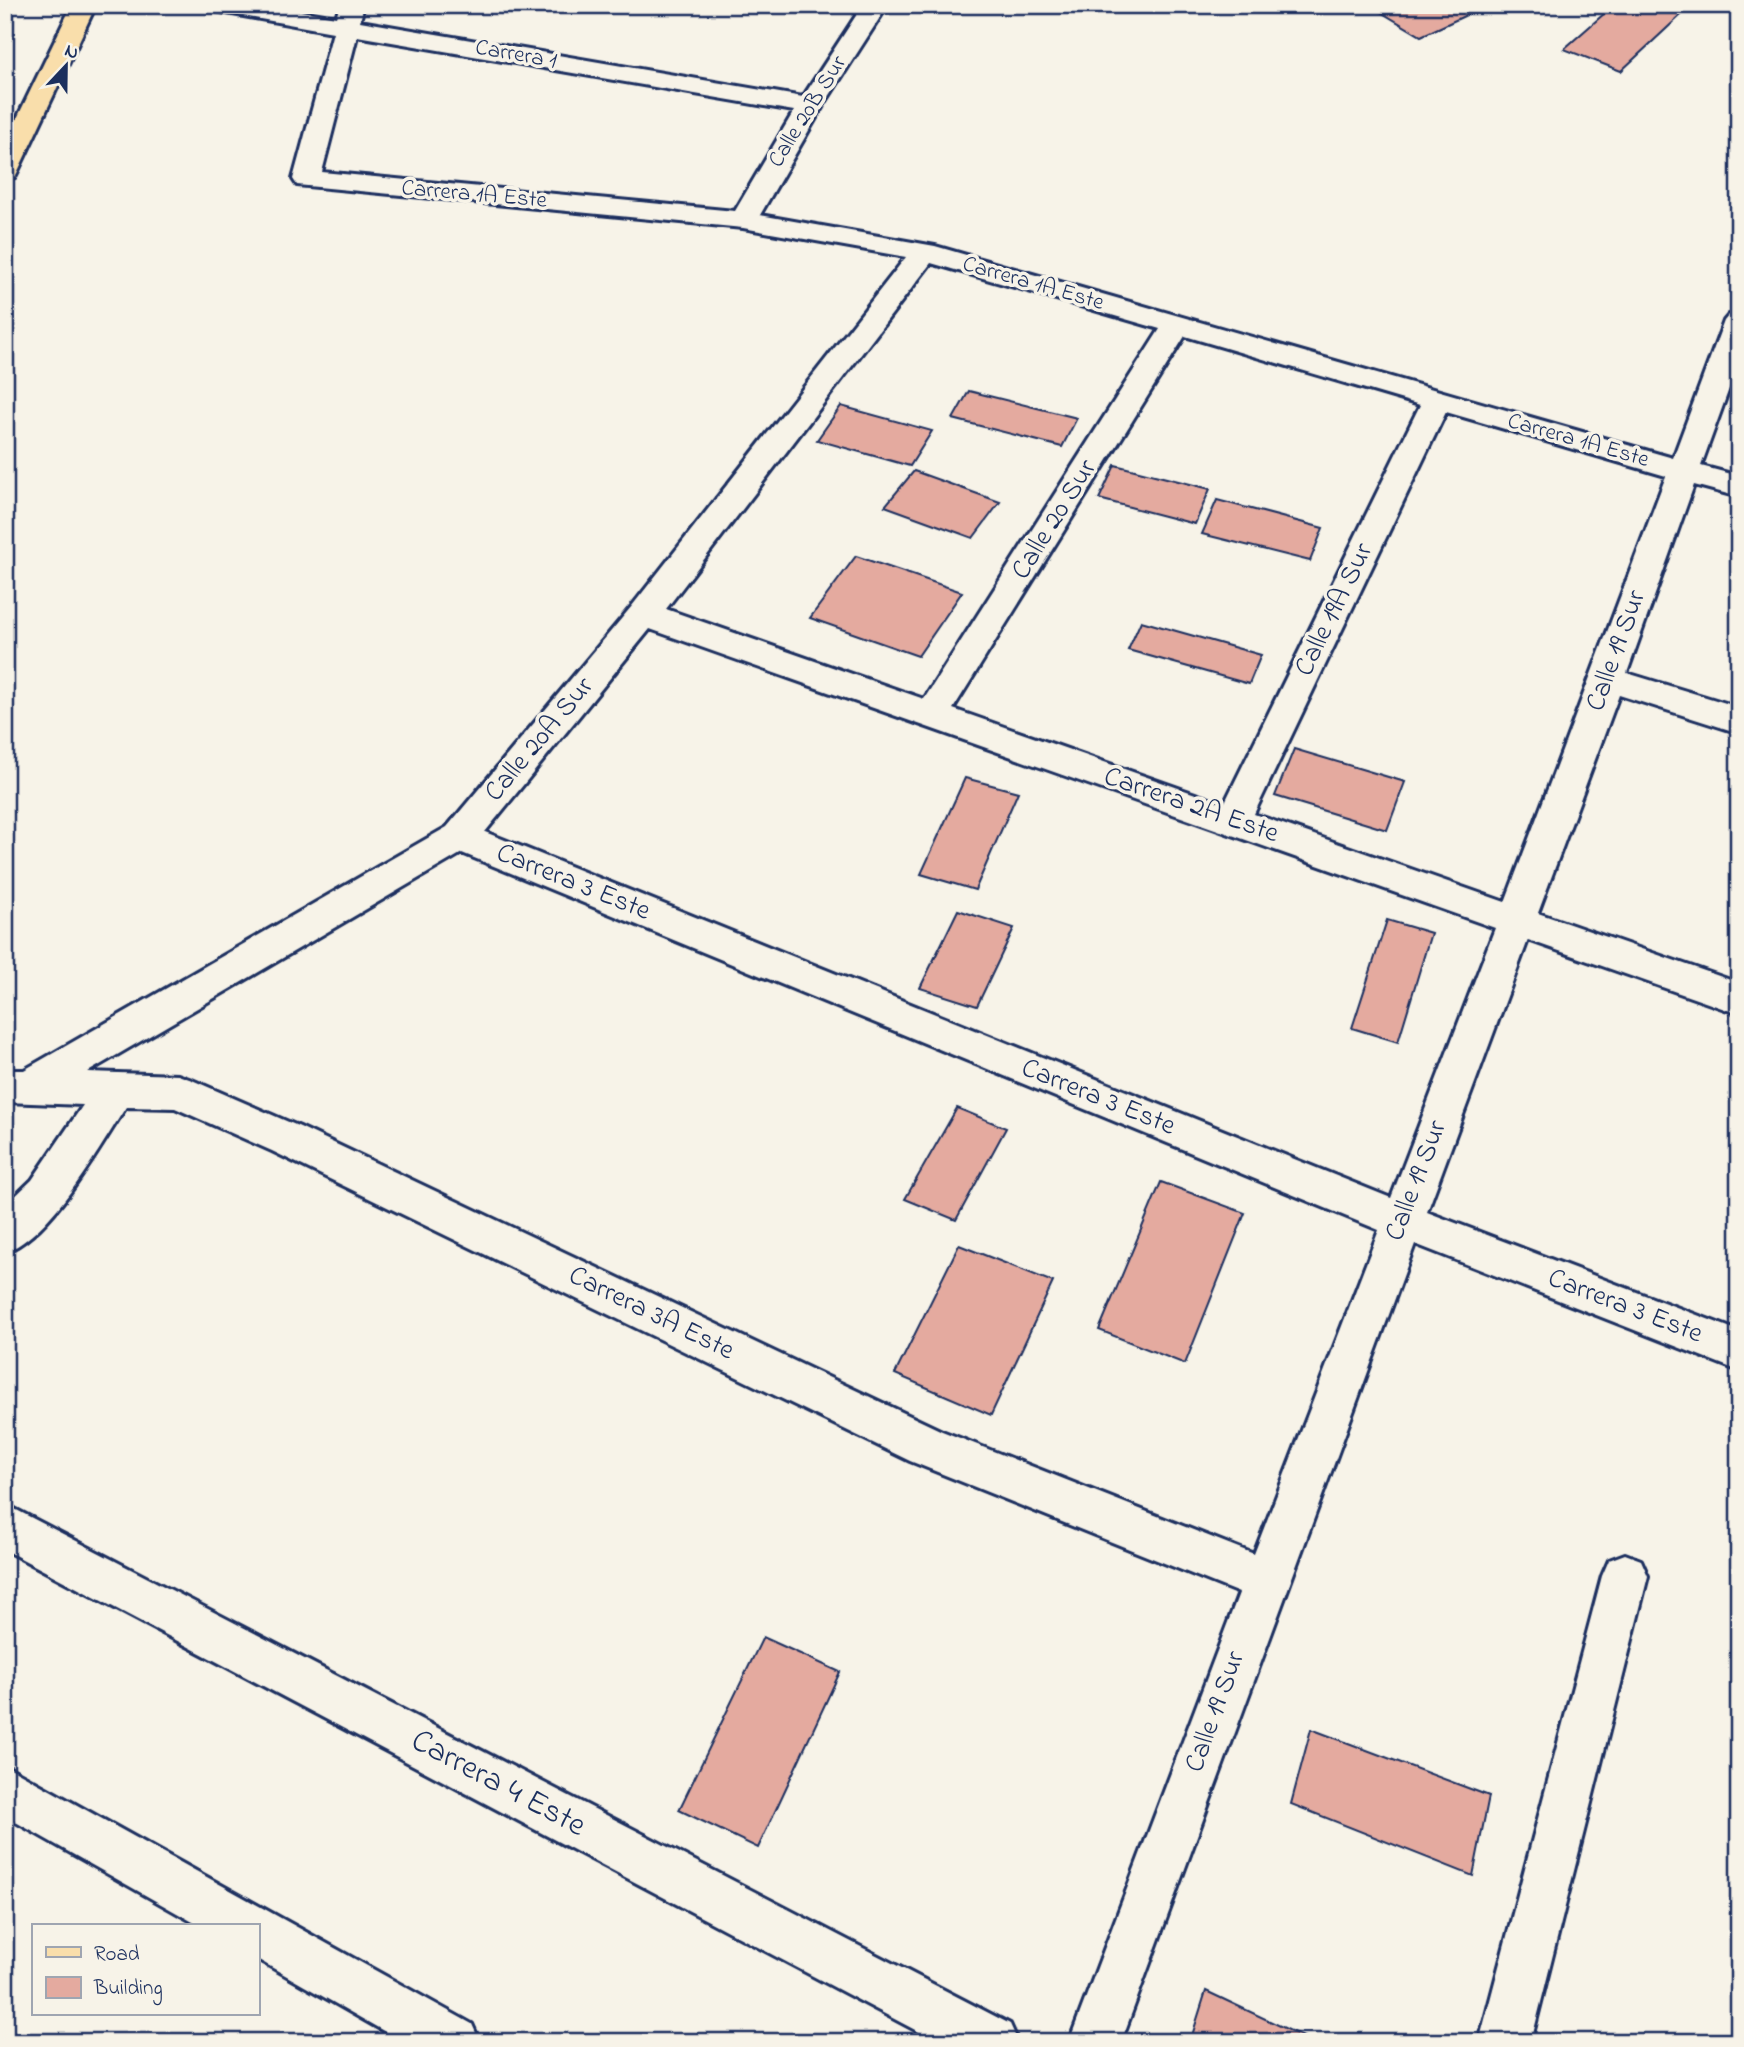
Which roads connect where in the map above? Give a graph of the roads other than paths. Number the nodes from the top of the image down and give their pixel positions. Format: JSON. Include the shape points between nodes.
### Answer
{"nodes":[{"id":1,"x":85,"y":5,"type":"edge"},
{"id":2,"x":221,"y":5,"type":"edge"},
{"id":3,"x":876,"y":5,"type":"edge"},
{"id":4,"x":349,"y":15,"type":"edge"},
{"id":5,"x":810,"y":106,"type":"junction"},
{"id":6,"x":9,"y":158,"type":"edge"},
{"id":7,"x":743,"y":220,"type":"junction"},
{"id":8,"x":925,"y":253,"type":"junction"},
{"id":9,"x":1739,"y":321,"type":"edge"},
{"id":10,"x":1177,"y":325,"type":"junction"},
{"id":11,"x":1437,"y":400,"type":"junction"},
{"id":12,"x":1682,"y":470,"type":"junction"},
{"id":13,"x":1739,"y":487,"type":"edge"},
{"id":14,"x":644,"y":614,"type":"junction"},
{"id":15,"x":1608,"y":679,"type":"junction"},
{"id":16,"x":932,"y":715,"type":"junction"},
{"id":17,"x":1739,"y":720,"type":"edge"},
{"id":18,"x":1233,"y":821,"type":"junction"},
{"id":19,"x":460,"y":837,"type":"junction"},
{"id":20,"x":1515,"y":922,"type":"junction"},
{"id":21,"x":1739,"y":999,"type":"edge"},
{"id":22,"x":18,"y":1086,"type":"edge"},
{"id":23,"x":114,"y":1091,"type":"junction"},
{"id":24,"x":1402,"y":1221,"type":"junction"},
{"id":25,"x":5,"y":1234,"type":"edge"},
{"id":26,"x":1739,"y":1351,"type":"edge"},
{"id":27,"x":5,"y":1526,"type":"edge"},
{"id":28,"x":1625,"y":1577,"type":"dead end"},
{"id":29,"x":1265,"y":1581,"type":"junction"},
{"id":30,"x":5,"y":1789,"type":"edge"},
{"id":31,"x":245,"y":1924,"type":"edge"},
{"id":32,"x":259,"y":1932,"type":"edge"},
{"id":33,"x":454,"y":2042,"type":"edge"},
{"id":34,"x":992,"y":2042,"type":"edge"},
{"id":35,"x":1095,"y":2042,"type":"edge"},
{"id":36,"x":1505,"y":2042,"type":"edge"}],
"edges":[{"from":1,"to":6,"type":"main road"},
{"from":2,"to":4,"type":"street","name":"Carrera 1"},
{"from":3,"to":5,"type":"street","name":"Calle 20B Sur"},
{"from":4,"to":5,"type":"street","name":"Carrera 1"},
{"from":4,"to":7,"type":"street","name":"Carrera 1A Este","via":[[307,179]]},
{"from":5,"to":7,"type":"street","name":"Calle 20B Sur"},
{"from":7,"to":8,"type":"street","name":"Carrera 1A Este"},
{"from":8,"to":10,"type":"street","name":"Carrera 1A Este"},
{"from":8,"to":14,"type":"street","name":"Calle 20A Sur"},
{"from":9,"to":12,"type":"street","name":"Calle 19 Sur"},
{"from":10,"to":11,"type":"street","name":"Carrera 1A Este"},
{"from":10,"to":16,"type":"street","name":"Calle 20 Sur"},
{"from":11,"to":12,"type":"street","name":"Carrera 1A Este"},
{"from":11,"to":18,"type":"street","name":"Calle 19A Sur"},
{"from":12,"to":13,"type":"street","name":"Carrera 1A Este"},
{"from":12,"to":15,"type":"street","name":"Calle 19 Sur"},
{"from":14,"to":16,"type":"street","name":"Carrera 2A Este"},
{"from":14,"to":19,"type":"street","name":"Calle 20A Sur"},
{"from":15,"to":17,"type":"street"},
{"from":15,"to":20,"type":"street","name":"Calle 19 Sur"},
{"from":16,"to":18,"type":"street","name":"Carrera 2A Este"},
{"from":18,"to":20,"type":"street","name":"Carrera 2A Este"},
{"from":19,"to":22,"type":"street","name":"Calle 20A Sur"},
{"from":19,"to":24,"type":"street","name":"Carrera 3 Este"},
{"from":20,"to":21,"type":"street","name":"Carrera 2A Este"},
{"from":20,"to":24,"type":"street","name":"Calle 19 Sur"},
{"from":22,"to":23,"type":"street","name":"Carrera 3A Este"},
{"from":23,"to":25,"type":"street","via":[[46,1193]]},
{"from":23,"to":29,"type":"street","name":"Carrera 3A Este","via":[[178,1092],[286,1139],[926,1446]]},
{"from":24,"to":26,"type":"street","name":"Carrera 3 Este"},
{"from":24,"to":29,"type":"street","name":"Calle 19 Sur"},
{"from":27,"to":34,"type":"street","name":"Carrera 4 Este"},
{"from":28,"to":36,"type":"street"},
{"from":29,"to":35,"type":"street","name":"Calle 19 Sur"},
{"from":30,"to":31,"type":"street"},
{"from":32,"to":33,"type":"street"}]}
